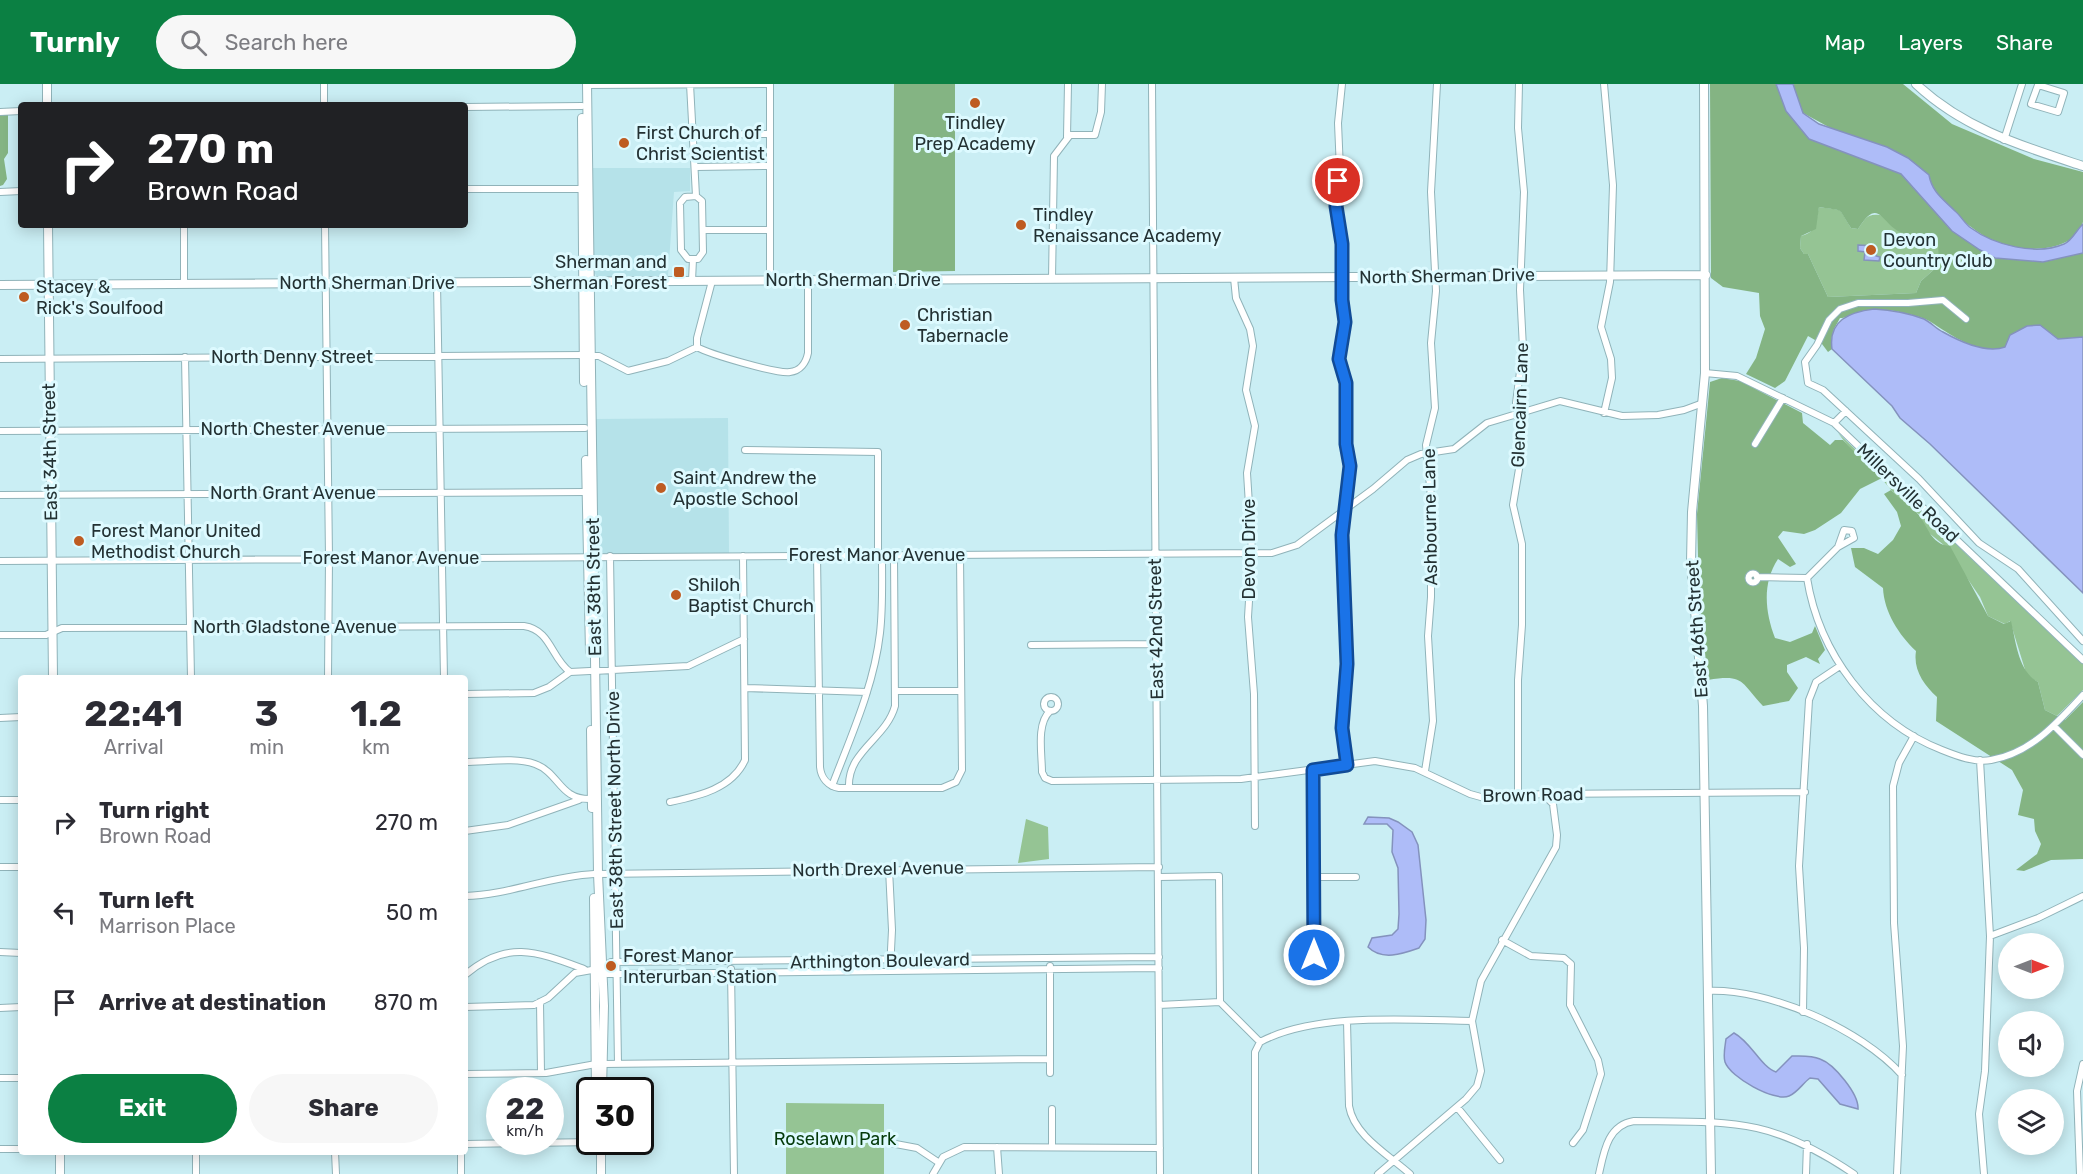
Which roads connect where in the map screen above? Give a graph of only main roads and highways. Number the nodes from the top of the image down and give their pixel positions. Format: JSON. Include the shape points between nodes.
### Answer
{"nodes":[{"id":1,"x":47,"y":84,"type":"edge"},
{"id":2,"x":582,"y":84,"type":"edge"},
{"id":3,"x":587,"y":84,"type":"edge"},
{"id":4,"x":1704,"y":84,"type":"edge"},
{"id":5,"x":1916,"y":84,"type":"edge"},
{"id":6,"x":47,"y":102,"type":"edge"},
{"id":7,"x":2083,"y":166,"type":"edge"},
{"id":8,"x":48,"y":228,"type":"edge"},
{"id":9,"x":1706,"y":275,"type":"junction"},
{"id":10,"x":585,"y":282,"type":"junction"},
{"id":11,"x":0,"y":285,"type":"edge"},
{"id":12,"x":48,"y":285,"type":"junction"},
{"id":13,"x":586,"y":355,"type":"junction"},
{"id":14,"x":592,"y":556,"type":"junction"},
{"id":15,"x":592,"y":671,"type":"junction"},
{"id":16,"x":53,"y":675,"type":"edge"},
{"id":17,"x":596,"y":874,"type":"junction"},
{"id":18,"x":600,"y":1064,"type":"junction"},
{"id":19,"x":598,"y":1077,"type":"edge"},
{"id":20,"x":601,"y":1077,"type":"edge"},
{"id":21,"x":60,"y":1155,"type":"edge"},
{"id":22,"x":598,"y":1155,"type":"edge"},
{"id":23,"x":599,"y":1155,"type":"edge"},
{"id":24,"x":60,"y":1174,"type":"edge"},
{"id":25,"x":597,"y":1174,"type":"edge"},
{"id":26,"x":601,"y":1174,"type":"edge"},
{"id":27,"x":1711,"y":1174,"type":"edge"}],
"edges":[{"from":1,"to":6,"type":"main road"},
{"from":2,"to":10,"type":"main road","name":"East 38th Street"},
{"from":3,"to":10,"type":"main road","name":"East 38th Street"},
{"from":4,"to":9,"type":"main road","name":"East 46th Street"},
{"from":5,"to":7,"type":"main road","via":[[1957,116],[2004,140]]},
{"from":8,"to":12,"type":"main road","name":"East 34th Street"},
{"from":9,"to":10,"type":"main road","name":"North Sherman Drive"},
{"from":9,"to":27,"type":"main road","name":"East 46th Street","via":[[1705,373],[1691,562],[1702,685]]},
{"from":10,"to":12,"type":"main road","name":"North Sherman Drive"},
{"from":10,"to":13,"type":"main road","name":"East 38th Street"},
{"from":11,"to":12,"type":"main road","name":"North Sherman Drive"},
{"from":12,"to":16,"type":"main road","name":"East 34th Street"},
{"from":13,"to":14,"type":"main road","name":"East 38th Street"},
{"from":13,"to":14,"type":"main road","name":"East 38th Street","via":[[586,492]]},
{"from":14,"to":15,"type":"main road","name":"East 38th Street"},
{"from":15,"to":17,"type":"main road","name":"East 38th Street"},
{"from":15,"to":17,"type":"main road","name":"East 38th Street","via":[[591,800]]},
{"from":17,"to":18,"type":"main road","name":"East 38th Street"},
{"from":18,"to":19,"type":"main road","name":"East 38th Street"},
{"from":18,"to":20,"type":"main road","name":"East 38th Street"},
{"from":21,"to":24,"type":"main road"},
{"from":22,"to":25,"type":"main road"},
{"from":23,"to":26,"type":"main road"}]}
